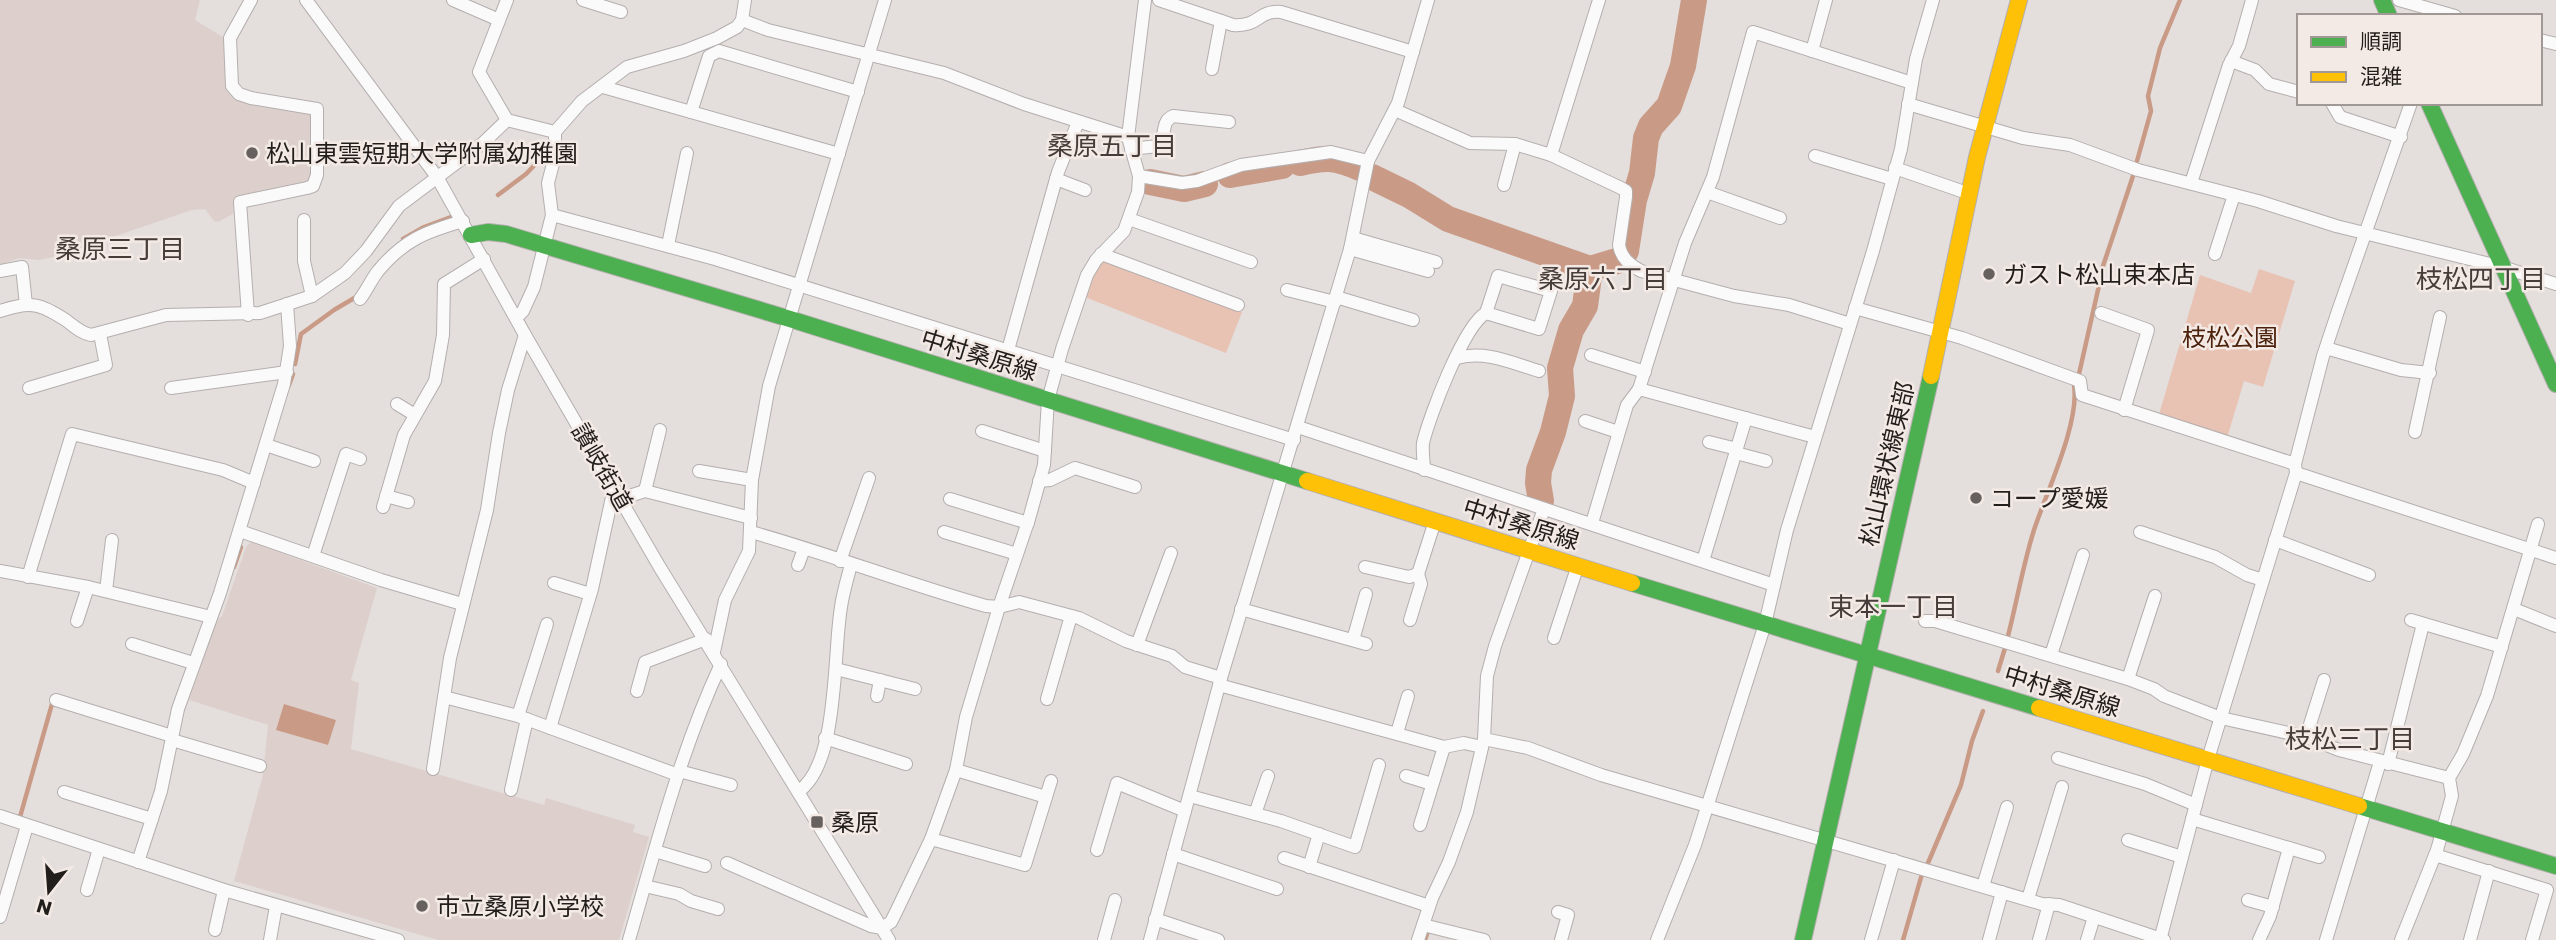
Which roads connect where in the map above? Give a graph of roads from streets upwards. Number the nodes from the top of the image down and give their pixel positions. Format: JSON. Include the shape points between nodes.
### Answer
{"nodes":[{"id":1,"x":251,"y":0,"type":"edge"},
{"id":2,"x":306,"y":0,"type":"edge"},
{"id":3,"x":453,"y":0,"type":"edge"},
{"id":4,"x":507,"y":0,"type":"edge"},
{"id":5,"x":583,"y":0,"type":"edge"},
{"id":6,"x":745,"y":0,"type":"edge"},
{"id":7,"x":885,"y":0,"type":"edge"},
{"id":8,"x":1145,"y":0,"type":"edge"},
{"id":9,"x":1158,"y":0,"type":"edge"},
{"id":10,"x":1428,"y":0,"type":"edge"},
{"id":11,"x":1599,"y":0,"type":"edge"},
{"id":12,"x":1826,"y":0,"type":"edge"},
{"id":13,"x":1933,"y":0,"type":"edge"},
{"id":14,"x":2019,"y":0,"type":"edge"},
{"id":15,"x":2252,"y":0,"type":"edge"},
{"id":16,"x":2399,"y":0,"type":"edge"},
{"id":17,"x":2438,"y":9,"type":"edge"},
{"id":18,"x":621,"y":12,"type":"dead end"},
{"id":19,"x":499,"y":20,"type":"junction"},
{"id":20,"x":742,"y":20,"type":"junction"},
{"id":21,"x":1221,"y":21,"type":"junction"},
{"id":22,"x":1812,"y":51,"type":"junction"},
{"id":23,"x":1413,"y":52,"type":"junction"},
{"id":24,"x":870,"y":54,"type":"junction"},
{"id":25,"x":2231,"y":61,"type":"junction"},
{"id":26,"x":1212,"y":69,"type":"dead end"},
{"id":27,"x":1912,"y":83,"type":"junction"},
{"id":28,"x":603,"y":87,"type":"junction"},
{"id":29,"x":2297,"y":91,"type":"edge"},
{"id":30,"x":858,"y":92,"type":"junction"},
{"id":31,"x":1908,"y":104,"type":"junction"},
{"id":32,"x":2333,"y":105,"type":"edge"},
{"id":33,"x":2411,"y":105,"type":"edge"},
{"id":34,"x":2430,"y":105,"type":"edge"},
{"id":35,"x":1395,"y":110,"type":"junction"},
{"id":36,"x":691,"y":112,"type":"junction"},
{"id":37,"x":506,"y":120,"type":"junction"},
{"id":38,"x":1078,"y":122,"type":"junction"},
{"id":39,"x":1229,"y":122,"type":"dead end"},
{"id":40,"x":1985,"y":125,"type":"junction"},
{"id":41,"x":555,"y":132,"type":"junction"},
{"id":42,"x":2400,"y":137,"type":"junction"},
{"id":43,"x":1130,"y":143,"type":"junction"},
{"id":44,"x":1515,"y":144,"type":"junction"},
{"id":45,"x":687,"y":153,"type":"dead end"},
{"id":46,"x":839,"y":155,"type":"junction"},
{"id":47,"x":1551,"y":155,"type":"junction"},
{"id":48,"x":1815,"y":156,"type":"dead end"},
{"id":49,"x":1368,"y":161,"type":"junction"},
{"id":50,"x":1894,"y":174,"type":"junction"},
{"id":51,"x":1139,"y":176,"type":"junction"},
{"id":52,"x":437,"y":177,"type":"junction"},
{"id":53,"x":1056,"y":179,"type":"junction"},
{"id":54,"x":2191,"y":183,"type":"junction"},
{"id":55,"x":1504,"y":185,"type":"dead end"},
{"id":56,"x":1085,"y":190,"type":"dead end"},
{"id":57,"x":1707,"y":192,"type":"junction"},
{"id":58,"x":1970,"y":194,"type":"junction"},
{"id":59,"x":2234,"y":195,"type":"junction"},
{"id":60,"x":552,"y":215,"type":"junction"},
{"id":61,"x":1780,"y":218,"type":"dead end"},
{"id":62,"x":1129,"y":219,"type":"junction"},
{"id":63,"x":304,"y":220,"type":"dead end"},
{"id":64,"x":467,"y":228,"type":"junction"},
{"id":65,"x":2367,"y":233,"type":"junction"},
{"id":66,"x":1352,"y":243,"type":"junction"},
{"id":67,"x":668,"y":244,"type":"junction"},
{"id":68,"x":544,"y":245,"type":"junction"},
{"id":69,"x":1101,"y":254,"type":"junction"},
{"id":70,"x":2215,"y":254,"type":"dead end"},
{"id":71,"x":484,"y":259,"type":"junction"},
{"id":72,"x":1251,"y":262,"type":"dead end"},
{"id":73,"x":1432,"y":267,"type":"dead end"},
{"id":74,"x":2502,"y":267,"type":"junction"},
{"id":75,"x":0,"y":271,"type":"edge"},
{"id":76,"x":1673,"y":280,"type":"junction"},
{"id":77,"x":2556,"y":284,"type":"edge"},
{"id":78,"x":801,"y":287,"type":"junction"},
{"id":79,"x":1287,"y":290,"type":"dead end"},
{"id":80,"x":312,"y":296,"type":"junction"},
{"id":81,"x":360,"y":299,"type":"dead end"},
{"id":82,"x":1336,"y":299,"type":"junction"},
{"id":83,"x":286,"y":304,"type":"junction"},
{"id":84,"x":26,"y":305,"type":"junction"},
{"id":85,"x":1238,"y":305,"type":"dead end"},
{"id":86,"x":1855,"y":308,"type":"junction"},
{"id":87,"x":0,"y":312,"type":"edge"},
{"id":88,"x":1486,"y":313,"type":"junction"},
{"id":89,"x":2101,"y":313,"type":"dead end"},
{"id":90,"x":247,"y":315,"type":"junction"},
{"id":91,"x":2440,"y":317,"type":"dead end"},
{"id":92,"x":516,"y":318,"type":"junction"},
{"id":93,"x":790,"y":319,"type":"junction"},
{"id":94,"x":1413,"y":320,"type":"dead end"},
{"id":95,"x":1850,"y":324,"type":"junction"},
{"id":96,"x":1940,"y":331,"type":"junction"},
{"id":97,"x":100,"y":334,"type":"junction"},
{"id":98,"x":525,"y":335,"type":"junction"},
{"id":99,"x":2326,"y":348,"type":"junction"},
{"id":100,"x":1008,"y":350,"type":"junction"},
{"id":101,"x":1591,"y":355,"type":"dead end"},
{"id":102,"x":1457,"y":358,"type":"junction"},
{"id":103,"x":1058,"y":365,"type":"junction"},
{"id":104,"x":1539,"y":371,"type":"dead end"},
{"id":105,"x":287,"y":372,"type":"junction"},
{"id":106,"x":1645,"y":372,"type":"junction"},
{"id":107,"x":2430,"y":373,"type":"junction"},
{"id":108,"x":2556,"y":384,"type":"edge"},
{"id":109,"x":171,"y":387,"type":"dead end"},
{"id":110,"x":29,"y":388,"type":"dead end"},
{"id":111,"x":1639,"y":389,"type":"junction"},
{"id":112,"x":1048,"y":400,"type":"junction"},
{"id":113,"x":397,"y":404,"type":"dead end"},
{"id":114,"x":2124,"y":410,"type":"junction"},
{"id":115,"x":415,"y":415,"type":"junction"},
{"id":116,"x":1746,"y":418,"type":"junction"},
{"id":117,"x":1586,"y":421,"type":"dead end"},
{"id":118,"x":1298,"y":427,"type":"junction"},
{"id":119,"x":660,"y":430,"type":"dead end"},
{"id":120,"x":982,"y":431,"type":"dead end"},
{"id":121,"x":1618,"y":432,"type":"junction"},
{"id":122,"x":2415,"y":432,"type":"dead end"},
{"id":123,"x":1815,"y":437,"type":"junction"},
{"id":124,"x":1294,"y":440,"type":"junction"},
{"id":125,"x":1709,"y":442,"type":"dead end"},
{"id":126,"x":266,"y":445,"type":"junction"},
{"id":127,"x":1045,"y":450,"type":"junction"},
{"id":128,"x":1737,"y":451,"type":"junction"},
{"id":129,"x":360,"y":459,"type":"dead end"},
{"id":130,"x":314,"y":461,"type":"dead end"},
{"id":131,"x":1766,"y":461,"type":"dead end"},
{"id":132,"x":2295,"y":468,"type":"junction"},
{"id":133,"x":1424,"y":470,"type":"junction"},
{"id":134,"x":699,"y":471,"type":"dead end"},
{"id":135,"x":1284,"y":474,"type":"junction"},
{"id":136,"x":869,"y":478,"type":"dead end"},
{"id":137,"x":752,"y":480,"type":"junction"},
{"id":138,"x":1039,"y":481,"type":"junction"},
{"id":139,"x":254,"y":483,"type":"junction"},
{"id":140,"x":1135,"y":487,"type":"dead end"},
{"id":141,"x":614,"y":488,"type":"junction"},
{"id":142,"x":645,"y":491,"type":"junction"},
{"id":143,"x":621,"y":499,"type":"junction"},
{"id":144,"x":950,"y":499,"type":"dead end"},
{"id":145,"x":408,"y":502,"type":"dead end"},
{"id":146,"x":1544,"y":509,"type":"junction"},
{"id":147,"x":751,"y":518,"type":"junction"},
{"id":148,"x":1435,"y":521,"type":"junction"},
{"id":149,"x":1028,"y":523,"type":"junction"},
{"id":150,"x":1592,"y":523,"type":"junction"},
{"id":151,"x":2538,"y":524,"type":"dead end"},
{"id":152,"x":240,"y":531,"type":"junction"},
{"id":153,"x":751,"y":532,"type":"junction"},
{"id":154,"x":944,"y":532,"type":"dead end"},
{"id":155,"x":2140,"y":532,"type":"dead end"},
{"id":156,"x":112,"y":540,"type":"dead end"},
{"id":157,"x":2276,"y":540,"type":"junction"},
{"id":158,"x":804,"y":549,"type":"junction"},
{"id":159,"x":1531,"y":550,"type":"junction"},
{"id":160,"x":2531,"y":551,"type":"junction"},
{"id":161,"x":1171,"y":552,"type":"dead end"},
{"id":162,"x":1017,"y":554,"type":"junction"},
{"id":163,"x":2083,"y":555,"type":"dead end"},
{"id":164,"x":313,"y":556,"type":"junction"},
{"id":165,"x":2556,"y":558,"type":"edge"},
{"id":166,"x":1703,"y":561,"type":"junction"},
{"id":167,"x":845,"y":563,"type":"junction"},
{"id":168,"x":798,"y":565,"type":"dead end"},
{"id":169,"x":1578,"y":565,"type":"junction"},
{"id":170,"x":1365,"y":567,"type":"dead end"},
{"id":171,"x":0,"y":571,"type":"edge"},
{"id":172,"x":1418,"y":574,"type":"junction"},
{"id":173,"x":2370,"y":575,"type":"dead end"},
{"id":174,"x":29,"y":577,"type":"junction"},
{"id":175,"x":2263,"y":580,"type":"junction"},
{"id":176,"x":554,"y":583,"type":"dead end"},
{"id":177,"x":1774,"y":585,"type":"junction"},
{"id":178,"x":88,"y":587,"type":"junction"},
{"id":179,"x":106,"y":591,"type":"junction"},
{"id":180,"x":590,"y":594,"type":"junction"},
{"id":181,"x":1366,"y":594,"type":"dead end"},
{"id":182,"x":2155,"y":596,"type":"dead end"},
{"id":183,"x":462,"y":604,"type":"junction"},
{"id":184,"x":999,"y":607,"type":"junction"},
{"id":185,"x":2514,"y":608,"type":"junction"},
{"id":186,"x":1241,"y":609,"type":"junction"},
{"id":187,"x":1071,"y":616,"type":"junction"},
{"id":188,"x":211,"y":617,"type":"junction"},
{"id":189,"x":76,"y":621,"type":"dead end"},
{"id":190,"x":1410,"y":621,"type":"dead end"},
{"id":191,"x":1925,"y":621,"type":"dead end"},
{"id":192,"x":547,"y":624,"type":"dead end"},
{"id":193,"x":1765,"y":624,"type":"junction"},
{"id":194,"x":2556,"y":626,"type":"edge"},
{"id":195,"x":1554,"y":638,"type":"dead end"},
{"id":196,"x":706,"y":639,"type":"junction"},
{"id":197,"x":132,"y":644,"type":"dead end"},
{"id":198,"x":1137,"y":645,"type":"junction"},
{"id":199,"x":2502,"y":647,"type":"junction"},
{"id":200,"x":714,"y":652,"type":"junction"},
{"id":201,"x":2051,"y":655,"type":"junction"},
{"id":202,"x":1867,"y":656,"type":"junction"},
{"id":203,"x":193,"y":663,"type":"junction"},
{"id":204,"x":721,"y":664,"type":"junction"},
{"id":205,"x":836,"y":669,"type":"junction"},
{"id":206,"x":2128,"y":679,"type":"junction"},
{"id":207,"x":880,"y":680,"type":"junction"},
{"id":208,"x":2324,"y":680,"type":"dead end"},
{"id":209,"x":1220,"y":682,"type":"junction"},
{"id":210,"x":915,"y":689,"type":"dead end"},
{"id":211,"x":637,"y":691,"type":"dead end"},
{"id":212,"x":877,"y":696,"type":"dead end"},
{"id":213,"x":1408,"y":696,"type":"dead end"},
{"id":214,"x":444,"y":697,"type":"junction"},
{"id":215,"x":1047,"y":699,"type":"dead end"},
{"id":216,"x":56,"y":700,"type":"dead end"},
{"id":217,"x":522,"y":718,"type":"junction"},
{"id":218,"x":2221,"y":718,"type":"junction"},
{"id":219,"x":550,"y":727,"type":"junction"},
{"id":220,"x":1397,"y":733,"type":"junction"},
{"id":221,"x":2306,"y":737,"type":"junction"},
{"id":222,"x":172,"y":738,"type":"junction"},
{"id":223,"x":825,"y":738,"type":"junction"},
{"id":224,"x":1483,"y":743,"type":"junction"},
{"id":225,"x":1444,"y":747,"type":"junction"},
{"id":226,"x":2058,"y":758,"type":"dead end"},
{"id":227,"x":2208,"y":759,"type":"junction"},
{"id":228,"x":2384,"y":763,"type":"junction"},
{"id":229,"x":906,"y":764,"type":"dead end"},
{"id":230,"x":1379,"y":765,"type":"dead end"},
{"id":231,"x":260,"y":766,"type":"dead end"},
{"id":232,"x":433,"y":769,"type":"dead end"},
{"id":233,"x":956,"y":770,"type":"junction"},
{"id":234,"x":678,"y":773,"type":"junction"},
{"id":235,"x":1268,"y":776,"type":"dead end"},
{"id":236,"x":1406,"y":776,"type":"dead end"},
{"id":237,"x":2449,"y":778,"type":"junction"},
{"id":238,"x":1051,"y":781,"type":"dead end"},
{"id":239,"x":1432,"y":784,"type":"junction"},
{"id":240,"x":731,"y":785,"type":"dead end"},
{"id":241,"x":2062,"y":787,"type":"dead end"},
{"id":242,"x":511,"y":790,"type":"dead end"},
{"id":243,"x":799,"y":791,"type":"junction"},
{"id":244,"x":64,"y":792,"type":"dead end"},
{"id":245,"x":1190,"y":796,"type":"junction"},
{"id":246,"x":1046,"y":797,"type":"junction"},
{"id":247,"x":2196,"y":805,"type":"junction"},
{"id":248,"x":1707,"y":807,"type":"junction"},
{"id":249,"x":2007,"y":807,"type":"dead end"},
{"id":250,"x":2368,"y":808,"type":"junction"},
{"id":251,"x":1185,"y":811,"type":"junction"},
{"id":252,"x":1255,"y":814,"type":"junction"},
{"id":253,"x":0,"y":816,"type":"edge"},
{"id":254,"x":152,"y":819,"type":"junction"},
{"id":255,"x":2192,"y":819,"type":"junction"},
{"id":256,"x":1420,"y":825,"type":"dead end"},
{"id":257,"x":27,"y":827,"type":"junction"},
{"id":258,"x":2443,"y":831,"type":"junction"},
{"id":259,"x":1319,"y":834,"type":"junction"},
{"id":260,"x":931,"y":839,"type":"junction"},
{"id":261,"x":1825,"y":839,"type":"junction"},
{"id":262,"x":2128,"y":840,"type":"dead end"},
{"id":263,"x":2289,"y":848,"type":"junction"},
{"id":264,"x":99,"y":849,"type":"junction"},
{"id":265,"x":1097,"y":850,"type":"dead end"},
{"id":266,"x":655,"y":851,"type":"junction"},
{"id":267,"x":1173,"y":854,"type":"junction"},
{"id":268,"x":2435,"y":855,"type":"junction"},
{"id":269,"x":2182,"y":857,"type":"junction"},
{"id":270,"x":2319,"y":857,"type":"dead end"},
{"id":271,"x":1284,"y":858,"type":"dead end"},
{"id":272,"x":1895,"y":860,"type":"junction"},
{"id":273,"x":138,"y":862,"type":"junction"},
{"id":274,"x":726,"y":863,"type":"dead end"},
{"id":275,"x":705,"y":866,"type":"dead end"},
{"id":276,"x":2556,"y":866,"type":"edge"},
{"id":277,"x":1309,"y":867,"type":"junction"},
{"id":278,"x":2488,"y":871,"type":"junction"},
{"id":279,"x":645,"y":886,"type":"junction"},
{"id":280,"x":1983,"y":886,"type":"junction"},
{"id":281,"x":1277,"y":889,"type":"dead end"},
{"id":282,"x":87,"y":890,"type":"dead end"},
{"id":283,"x":224,"y":890,"type":"junction"},
{"id":284,"x":2002,"y":891,"type":"junction"},
{"id":285,"x":1115,"y":900,"type":"dead end"},
{"id":286,"x":2028,"y":900,"type":"junction"},
{"id":287,"x":2248,"y":900,"type":"dead end"},
{"id":288,"x":2049,"y":904,"type":"junction"},
{"id":289,"x":276,"y":906,"type":"junction"},
{"id":290,"x":1429,"y":906,"type":"junction"},
{"id":291,"x":2273,"y":907,"type":"junction"},
{"id":292,"x":718,"y":909,"type":"dead end"},
{"id":293,"x":1558,"y":912,"type":"dead end"},
{"id":294,"x":2094,"y":916,"type":"junction"},
{"id":295,"x":0,"y":917,"type":"edge"},
{"id":296,"x":1155,"y":919,"type":"junction"},
{"id":297,"x":1423,"y":925,"type":"junction"},
{"id":298,"x":882,"y":928,"type":"junction"},
{"id":299,"x":215,"y":930,"type":"dead end"},
{"id":300,"x":270,"y":940,"type":"edge"},
{"id":301,"x":396,"y":940,"type":"edge"},
{"id":302,"x":629,"y":940,"type":"edge"},
{"id":303,"x":889,"y":940,"type":"edge"},
{"id":304,"x":1104,"y":940,"type":"edge"},
{"id":305,"x":1150,"y":940,"type":"edge"},
{"id":306,"x":1218,"y":940,"type":"edge"},
{"id":307,"x":1418,"y":940,"type":"edge"},
{"id":308,"x":1485,"y":940,"type":"edge"},
{"id":309,"x":1561,"y":940,"type":"edge"},
{"id":310,"x":1657,"y":940,"type":"edge"},
{"id":311,"x":1803,"y":940,"type":"edge"},
{"id":312,"x":1871,"y":940,"type":"edge"},
{"id":313,"x":1989,"y":940,"type":"edge"},
{"id":314,"x":2039,"y":940,"type":"edge"},
{"id":315,"x":2087,"y":940,"type":"edge"},
{"id":316,"x":2161,"y":940,"type":"edge"},
{"id":317,"x":2259,"y":940,"type":"edge"},
{"id":318,"x":2326,"y":940,"type":"edge"},
{"id":319,"x":2401,"y":940,"type":"edge"},
{"id":320,"x":2470,"y":940,"type":"edge"},
{"id":321,"x":2532,"y":940,"type":"edge"}],
"edges":[{"from":1,"to":90,"type":"street","via":[[230,38],[232,86],[251,98],[317,109],[317,181],[307,188],[240,202]]},
{"from":2,"to":52,"type":"street","name":"讃岐街道"},
{"from":3,"to":19,"type":"street"},
{"from":4,"to":19,"type":"street"},
{"from":5,"to":18,"type":"street"},
{"from":6,"to":20,"type":"street"},
{"from":7,"to":24,"type":"street"},
{"from":8,"to":43,"type":"street"},
{"from":9,"to":21,"type":"street"},
{"from":10,"to":23,"type":"street"},
{"from":11,"to":47,"type":"street"},
{"from":12,"to":22,"type":"street"},
{"from":13,"to":27,"type":"street"},
{"from":14,"to":40,"type":"street","name":"松山環状線東部"},
{"from":15,"to":25,"type":"street"},
{"from":16,"to":17,"type":"street"},
{"from":19,"to":37,"type":"street","via":[[480,72]]},
{"from":20,"to":24,"type":"street"},
{"from":20,"to":28,"type":"street","via":[[706,43],[627,67]]},
{"from":21,"to":23,"type":"street","via":[[1246,26],[1264,13],[1281,12]]},
{"from":21,"to":26,"type":"street"},
{"from":22,"to":27,"type":"street"},
{"from":22,"to":57,"type":"street","via":[[1753,32]]},
{"from":23,"to":35,"type":"street"},
{"from":24,"to":30,"type":"street"},
{"from":24,"to":38,"type":"street","via":[[944,73]]},
{"from":25,"to":29,"type":"street","via":[[2255,69],[2269,84]]},
{"from":25,"to":54,"type":"street"},
{"from":27,"to":31,"type":"street"},
{"from":28,"to":36,"type":"street"},
{"from":28,"to":41,"type":"street"},
{"from":30,"to":36,"type":"street","via":[[719,51],[709,56]]},
{"from":30,"to":46,"type":"street"},
{"from":31,"to":40,"type":"street"},
{"from":31,"to":50,"type":"street"},
{"from":32,"to":42,"type":"street","via":[[2340,117]]},
{"from":33,"to":42,"type":"street"},
{"from":34,"to":74,"type":"street"},
{"from":35,"to":44,"type":"street","via":[[1470,143]]},
{"from":35,"to":49,"type":"street"},
{"from":36,"to":46,"type":"street"},
{"from":37,"to":41,"type":"street"},
{"from":37,"to":52,"type":"street"},
{"from":38,"to":43,"type":"street"},
{"from":38,"to":53,"type":"street"},
{"from":39,"to":43,"type":"street","via":[[1173,116],[1165,123],[1158,146]]},
{"from":40,"to":54,"type":"street","via":[[2023,138],[2070,145]]},
{"from":40,"to":58,"type":"street","name":"松山環状線東部"},
{"from":41,"to":60,"type":"street","via":[[548,183]]},
{"from":42,"to":65,"type":"street"},
{"from":43,"to":51,"type":"street"},
{"from":44,"to":47,"type":"street"},
{"from":44,"to":55,"type":"street"},
{"from":45,"to":67,"type":"street"},
{"from":46,"to":78,"type":"street"},
{"from":47,"to":76,"type":"street","via":[[1626,191],[1620,252],[1633,267]]},
{"from":48,"to":50,"type":"street"},
{"from":49,"to":51,"type":"street","via":[[1331,152],[1241,165],[1182,183]]},
{"from":49,"to":66,"type":"street"},
{"from":50,"to":58,"type":"street"},
{"from":50,"to":86,"type":"street"},
{"from":51,"to":62,"type":"street"},
{"from":52,"to":64,"type":"street","name":"讃岐街道"},
{"from":52,"to":80,"type":"street","via":[[399,206],[345,273]]},
{"from":53,"to":56,"type":"street"},
{"from":53,"to":100,"type":"street"},
{"from":54,"to":59,"type":"street"},
{"from":57,"to":61,"type":"street"},
{"from":57,"to":76,"type":"street"},
{"from":58,"to":96,"type":"street","name":"松山環状線東部"},
{"from":59,"to":65,"type":"street"},
{"from":59,"to":70,"type":"street"},
{"from":60,"to":67,"type":"street"},
{"from":60,"to":68,"type":"street"},
{"from":62,"to":69,"type":"street","via":[[1124,231]]},
{"from":62,"to":72,"type":"street"},
{"from":63,"to":80,"type":"street","via":[[304,261]]},
{"from":64,"to":68,"type":"street","name":"中村桑原線"},
{"from":64,"to":71,"type":"street","name":"讃岐街道"},
{"from":64,"to":81,"type":"street","via":[[433,230],[410,240],[377,273]]},
{"from":65,"to":74,"type":"street"},
{"from":65,"to":99,"type":"street"},
{"from":66,"to":73,"type":"street"},
{"from":66,"to":82,"type":"street"},
{"from":67,"to":78,"type":"street"},
{"from":68,"to":92,"type":"street","via":[[534,287]]},
{"from":68,"to":93,"type":"street","name":"中村桑原線"},
{"from":69,"to":85,"type":"street"},
{"from":69,"to":103,"type":"street","via":[[1087,275]]},
{"from":71,"to":92,"type":"street","name":"讃岐街道"},
{"from":71,"to":115,"type":"street","via":[[444,284],[443,335],[435,381]]},
{"from":74,"to":77,"type":"street"},
{"from":74,"to":108,"type":"street"},
{"from":75,"to":84,"type":"street","via":[[22,267]]},
{"from":76,"to":95,"type":"street","via":[[1789,305]]},
{"from":76,"to":106,"type":"street"},
{"from":78,"to":93,"type":"street"},
{"from":78,"to":100,"type":"street"},
{"from":79,"to":82,"type":"street"},
{"from":80,"to":83,"type":"street"},
{"from":82,"to":94,"type":"street"},
{"from":82,"to":118,"type":"street"},
{"from":83,"to":90,"type":"street"},
{"from":83,"to":105,"type":"street"},
{"from":84,"to":87,"type":"street"},
{"from":84,"to":97,"type":"street","via":[[44,306],[83,333]]},
{"from":86,"to":95,"type":"street"},
{"from":86,"to":96,"type":"street"},
{"from":88,"to":88,"type":"street","via":[[1499,276],[1551,291],[1539,329]]},
{"from":88,"to":102,"type":"street","via":[[1468,334]]},
{"from":89,"to":114,"type":"street","via":[[2148,330]]},
{"from":90,"to":97,"type":"street","via":[[166,315]]},
{"from":91,"to":107,"type":"street"},
{"from":92,"to":98,"type":"street","name":"讃岐街道"},
{"from":93,"to":112,"type":"street","name":"中村桑原線"},
{"from":93,"to":137,"type":"street","via":[[769,386]]},
{"from":95,"to":123,"type":"street"},
{"from":96,"to":114,"type":"street","via":[[2080,381],[2082,395]]},
{"from":96,"to":202,"type":"street","name":"松山環状線東部"},
{"from":97,"to":110,"type":"street","via":[[106,365]]},
{"from":98,"to":141,"type":"street","name":"讃岐街道"},
{"from":98,"to":183,"type":"street","via":[[508,390],[487,510]]},
{"from":99,"to":107,"type":"street","via":[[2401,370]]},
{"from":99,"to":132,"type":"street"},
{"from":100,"to":103,"type":"street"},
{"from":101,"to":106,"type":"street"},
{"from":102,"to":104,"type":"street","via":[[1484,355]]},
{"from":102,"to":133,"type":"street","via":[[1440,390],[1423,446]]},
{"from":103,"to":112,"type":"street"},
{"from":103,"to":124,"type":"street"},
{"from":105,"to":109,"type":"street"},
{"from":105,"to":126,"type":"street"},
{"from":106,"to":111,"type":"street"},
{"from":107,"to":122,"type":"street"},
{"from":111,"to":116,"type":"street"},
{"from":111,"to":121,"type":"street","via":[[1627,405]]},
{"from":112,"to":127,"type":"street"},
{"from":112,"to":135,"type":"street","name":"中村桑原線"},
{"from":113,"to":115,"type":"street"},
{"from":114,"to":132,"type":"street"},
{"from":115,"to":145,"type":"street","via":[[404,435],[384,502]]},
{"from":116,"to":123,"type":"street"},
{"from":116,"to":128,"type":"street"},
{"from":117,"to":121,"type":"street"},
{"from":118,"to":124,"type":"street"},
{"from":118,"to":133,"type":"street"},
{"from":119,"to":142,"type":"street"},
{"from":120,"to":127,"type":"street"},
{"from":121,"to":150,"type":"street"},
{"from":123,"to":177,"type":"street"},
{"from":124,"to":135,"type":"street"},
{"from":125,"to":128,"type":"street"},
{"from":126,"to":130,"type":"street"},
{"from":126,"to":139,"type":"street"},
{"from":127,"to":138,"type":"street"},
{"from":128,"to":131,"type":"street"},
{"from":128,"to":166,"type":"street"},
{"from":129,"to":164,"type":"street","via":[[346,454]]},
{"from":132,"to":157,"type":"street"},
{"from":132,"to":160,"type":"street"},
{"from":133,"to":146,"type":"street"},
{"from":134,"to":137,"type":"street"},
{"from":135,"to":148,"type":"street","name":"中村桑原線"},
{"from":135,"to":186,"type":"street"},
{"from":136,"to":167,"type":"street"},
{"from":137,"to":147,"type":"street"},
{"from":138,"to":140,"type":"street","via":[[1076,468]]},
{"from":138,"to":149,"type":"street"},
{"from":139,"to":152,"type":"street"},
{"from":139,"to":174,"type":"street","via":[[223,470],[72,434]]},
{"from":141,"to":143,"type":"street","name":"讃岐街道"},
{"from":141,"to":180,"type":"street"},
{"from":142,"to":143,"type":"street"},
{"from":142,"to":147,"type":"street"},
{"from":143,"to":196,"type":"street","name":"讃岐街道"},
{"from":144,"to":149,"type":"street"},
{"from":146,"to":150,"type":"street"},
{"from":146,"to":159,"type":"street"},
{"from":147,"to":153,"type":"street"},
{"from":148,"to":159,"type":"street","name":"中村桑原線"},
{"from":148,"to":172,"type":"street"},
{"from":149,"to":162,"type":"street"},
{"from":150,"to":166,"type":"street"},
{"from":151,"to":160,"type":"street"},
{"from":152,"to":164,"type":"street"},
{"from":152,"to":188,"type":"street"},
{"from":153,"to":158,"type":"street"},
{"from":153,"to":200,"type":"street","via":[[750,551],[725,600]]},
{"from":154,"to":162,"type":"street"},
{"from":155,"to":175,"type":"street","via":[[2215,557]]},
{"from":156,"to":179,"type":"street"},
{"from":157,"to":173,"type":"street"},
{"from":157,"to":175,"type":"street"},
{"from":158,"to":167,"type":"street"},
{"from":158,"to":168,"type":"street"},
{"from":159,"to":169,"type":"street","name":"中村桑原線"},
{"from":159,"to":224,"type":"street","via":[[1494,646]]},
{"from":160,"to":165,"type":"street"},
{"from":160,"to":185,"type":"street"},
{"from":161,"to":198,"type":"street"},
{"from":162,"to":184,"type":"street"},
{"from":163,"to":201,"type":"street"},
{"from":164,"to":183,"type":"street"},
{"from":166,"to":177,"type":"street"},
{"from":167,"to":184,"type":"street"},
{"from":167,"to":205,"type":"street"},
{"from":169,"to":193,"type":"street","name":"中村桑原線"},
{"from":169,"to":195,"type":"street"},
{"from":170,"to":172,"type":"street","via":[[1409,577]]},
{"from":171,"to":174,"type":"street"},
{"from":172,"to":190,"type":"street","via":[[1420,584]]},
{"from":174,"to":178,"type":"street"},
{"from":175,"to":218,"type":"street"},
{"from":176,"to":180,"type":"street"},
{"from":177,"to":193,"type":"street"},
{"from":178,"to":179,"type":"street"},
{"from":178,"to":189,"type":"street"},
{"from":179,"to":188,"type":"street"},
{"from":180,"to":219,"type":"street"},
{"from":181,"to":186,"type":"street","via":[[1359,642]]},
{"from":182,"to":206,"type":"street"},
{"from":183,"to":214,"type":"street"},
{"from":184,"to":187,"type":"street","via":[[1019,602]]},
{"from":184,"to":233,"type":"street","via":[[966,717]]},
{"from":185,"to":194,"type":"street"},
{"from":185,"to":199,"type":"street"},
{"from":186,"to":209,"type":"street"},
{"from":187,"to":198,"type":"street"},
{"from":187,"to":215,"type":"street"},
{"from":188,"to":203,"type":"street"},
{"from":191,"to":201,"type":"street"},
{"from":192,"to":217,"type":"street"},
{"from":193,"to":202,"type":"street","name":"中村桑原線"},
{"from":193,"to":248,"type":"street"},
{"from":196,"to":200,"type":"street","name":"讃岐街道"},
{"from":196,"to":211,"type":"street","via":[[645,662]]},
{"from":197,"to":203,"type":"street"},
{"from":198,"to":209,"type":"street","via":[[1172,656]]},
{"from":199,"to":228,"type":"street","via":[[2417,622]]},
{"from":199,"to":237,"type":"street","via":[[2487,696]]},
{"from":200,"to":204,"type":"street","name":"讃岐街道"},
{"from":201,"to":206,"type":"street"},
{"from":202,"to":227,"type":"street","name":"中村桑原線"},
{"from":202,"to":261,"type":"street","name":"松山環状線東部"},
{"from":203,"to":222,"type":"street"},
{"from":204,"to":234,"type":"street"},
{"from":204,"to":243,"type":"street","name":"讃岐街道"},
{"from":205,"to":207,"type":"street"},
{"from":205,"to":223,"type":"street"},
{"from":206,"to":218,"type":"street"},
{"from":207,"to":210,"type":"street"},
{"from":207,"to":212,"type":"street"},
{"from":208,"to":221,"type":"street"},
{"from":209,"to":220,"type":"street"},
{"from":209,"to":245,"type":"street"},
{"from":213,"to":220,"type":"street"},
{"from":214,"to":217,"type":"street"},
{"from":214,"to":232,"type":"street"},
{"from":216,"to":222,"type":"street"},
{"from":217,"to":219,"type":"street"},
{"from":217,"to":242,"type":"street"},
{"from":218,"to":221,"type":"street"},
{"from":218,"to":227,"type":"street"},
{"from":219,"to":234,"type":"street"},
{"from":220,"to":225,"type":"street"},
{"from":221,"to":228,"type":"street"},
{"from":222,"to":231,"type":"street"},
{"from":222,"to":254,"type":"street"},
{"from":223,"to":229,"type":"street"},
{"from":223,"to":243,"type":"street","via":[[813,779]]},
{"from":224,"to":225,"type":"street"},
{"from":224,"to":248,"type":"street","via":[[1528,748]]},
{"from":224,"to":290,"type":"street","via":[[1467,812]]},
{"from":225,"to":239,"type":"street"},
{"from":226,"to":247,"type":"street"},
{"from":227,"to":247,"type":"street"},
{"from":227,"to":250,"type":"street","name":"中村桑原線"},
{"from":228,"to":237,"type":"street"},
{"from":228,"to":250,"type":"street"},
{"from":230,"to":259,"type":"street","via":[[1355,847]]},
{"from":233,"to":246,"type":"street"},
{"from":233,"to":260,"type":"street"},
{"from":234,"to":240,"type":"street"},
{"from":234,"to":266,"type":"street"},
{"from":235,"to":252,"type":"street"},
{"from":236,"to":239,"type":"street"},
{"from":237,"to":258,"type":"street","via":[[2452,796]]},
{"from":238,"to":246,"type":"street"},
{"from":239,"to":256,"type":"street"},
{"from":241,"to":286,"type":"street"},
{"from":243,"to":298,"type":"street","name":"讃岐街道"},
{"from":244,"to":254,"type":"street"},
{"from":245,"to":251,"type":"street"},
{"from":245,"to":252,"type":"street"},
{"from":246,"to":260,"type":"street","via":[[1025,865]]},
{"from":247,"to":255,"type":"street"},
{"from":248,"to":261,"type":"street"},
{"from":248,"to":310,"type":"street"},
{"from":249,"to":280,"type":"street"},
{"from":250,"to":258,"type":"street","name":"中村桑原線"},
{"from":250,"to":318,"type":"street"},
{"from":251,"to":265,"type":"street","via":[[1117,783]]},
{"from":251,"to":267,"type":"street"},
{"from":252,"to":259,"type":"street"},
{"from":253,"to":257,"type":"street"},
{"from":254,"to":273,"type":"street"},
{"from":255,"to":263,"type":"street"},
{"from":255,"to":269,"type":"street"},
{"from":257,"to":264,"type":"street"},
{"from":257,"to":295,"type":"street"},
{"from":258,"to":268,"type":"street"},
{"from":258,"to":276,"type":"street","name":"中村桑原線"},
{"from":259,"to":277,"type":"street"},
{"from":260,"to":298,"type":"street","via":[[891,922]]},
{"from":261,"to":272,"type":"street"},
{"from":261,"to":311,"type":"street","name":"松山環状線東部"},
{"from":262,"to":269,"type":"street"},
{"from":263,"to":270,"type":"street"},
{"from":263,"to":291,"type":"street"},
{"from":264,"to":273,"type":"street"},
{"from":264,"to":282,"type":"street"},
{"from":266,"to":275,"type":"street"},
{"from":266,"to":279,"type":"street"},
{"from":267,"to":281,"type":"street"},
{"from":267,"to":296,"type":"street"},
{"from":268,"to":278,"type":"street"},
{"from":268,"to":319,"type":"street"},
{"from":269,"to":316,"type":"street"},
{"from":271,"to":277,"type":"street"},
{"from":272,"to":280,"type":"street"},
{"from":272,"to":312,"type":"street"},
{"from":273,"to":283,"type":"street"},
{"from":274,"to":298,"type":"street"},
{"from":277,"to":290,"type":"street"},
{"from":278,"to":320,"type":"street"},
{"from":278,"to":321,"type":"street","via":[[2547,890]]},
{"from":279,"to":292,"type":"street"},
{"from":279,"to":302,"type":"street"},
{"from":280,"to":284,"type":"street"},
{"from":283,"to":289,"type":"street"},
{"from":283,"to":299,"type":"street"},
{"from":284,"to":286,"type":"street"},
{"from":284,"to":313,"type":"street"},
{"from":285,"to":304,"type":"street"},
{"from":286,"to":288,"type":"street"},
{"from":287,"to":291,"type":"street"},
{"from":288,"to":294,"type":"street"},
{"from":288,"to":314,"type":"street"},
{"from":289,"to":300,"type":"street"},
{"from":289,"to":301,"type":"street"},
{"from":290,"to":297,"type":"street"},
{"from":291,"to":317,"type":"street"},
{"from":293,"to":309,"type":"street","via":[[1568,915]]},
{"from":294,"to":315,"type":"street"},
{"from":294,"to":316,"type":"street"},
{"from":296,"to":305,"type":"street"},
{"from":296,"to":306,"type":"street"},
{"from":297,"to":307,"type":"street"},
{"from":297,"to":308,"type":"street"},
{"from":298,"to":303,"type":"street","name":"讃岐街道"}]}
